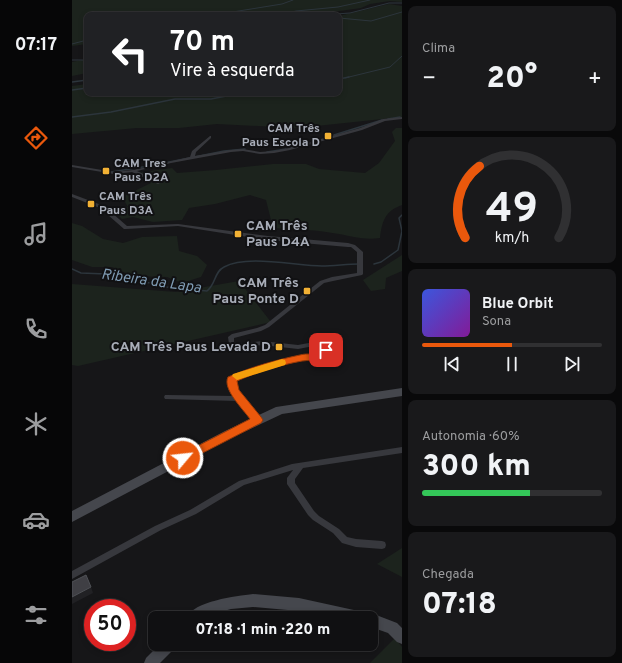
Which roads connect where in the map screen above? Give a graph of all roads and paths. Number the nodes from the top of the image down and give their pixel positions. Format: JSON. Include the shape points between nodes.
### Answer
{"nodes":[{"id":1,"x":402,"y":118,"type":"edge"},
{"id":2,"x":210,"y":137,"type":"dead end"},
{"id":3,"x":192,"y":158,"type":"junction"},
{"id":4,"x":72,"y":166,"type":"edge"},
{"id":5,"x":133,"y":171,"type":"junction"},
{"id":6,"x":158,"y":183,"type":"dead end"},
{"id":7,"x":72,"y":195,"type":"edge"},
{"id":8,"x":402,"y":392,"type":"edge"},
{"id":9,"x":167,"y":397,"type":"dead end"},
{"id":10,"x":240,"y":398,"type":"junction"},
{"id":11,"x":257,"y":420,"type":"junction"},
{"id":12,"x":402,"y":450,"type":"edge"},
{"id":13,"x":300,"y":467,"type":"junction"},
{"id":14,"x":72,"y":517,"type":"edge"},
{"id":15,"x":382,"y":545,"type":"dead end"},
{"id":16,"x":72,"y":575,"type":"edge"},
{"id":17,"x":206,"y":611,"type":"edge"},
{"id":18,"x":327,"y":611,"type":"edge"},
{"id":19,"x":378,"y":623,"type":"edge"},
{"id":20,"x":402,"y":637,"type":"edge"},
{"id":21,"x":162,"y":651,"type":"edge"},
{"id":22,"x":151,"y":663,"type":"edge"}],
"edges":[{"from":1,"to":3,"type":"street","via":[[384,120],[290,149],[260,153],[238,150]]},
{"from":2,"to":3,"type":"street","via":[[194,152]]},
{"from":3,"to":5,"type":"street"},
{"from":4,"to":5,"type":"street","via":[[110,173]]},
{"from":5,"to":6,"type":"street"},
{"from":7,"to":10,"type":"street","via":[[102,207],[126,228],[178,225],[268,238],[348,245],[360,252],[360,274],[322,282],[260,330],[231,337],[231,343],[239,346],[262,343],[298,347],[318,344],[326,353],[319,357],[294,359],[236,376],[232,379],[232,384]]},
{"from":8,"to":11,"type":"main road","via":[[280,410]]},
{"from":9,"to":10,"type":"street"},
{"from":10,"to":11,"type":"street"},
{"from":11,"to":14,"type":"main road"},
{"from":12,"to":13,"type":"street"},
{"from":13,"to":15,"type":"street","via":[[291,478],[291,484],[316,518],[333,528],[345,540]]},
{"from":13,"to":16,"type":"street","via":[[284,469],[242,483],[193,512]]},
{"from":17,"to":18,"type":"main road","via":[[217,605],[248,601],[270,601]]},
{"from":19,"to":20,"type":"main road","via":[[392,628]]},
{"from":21,"to":22,"type":"main road"}]}
